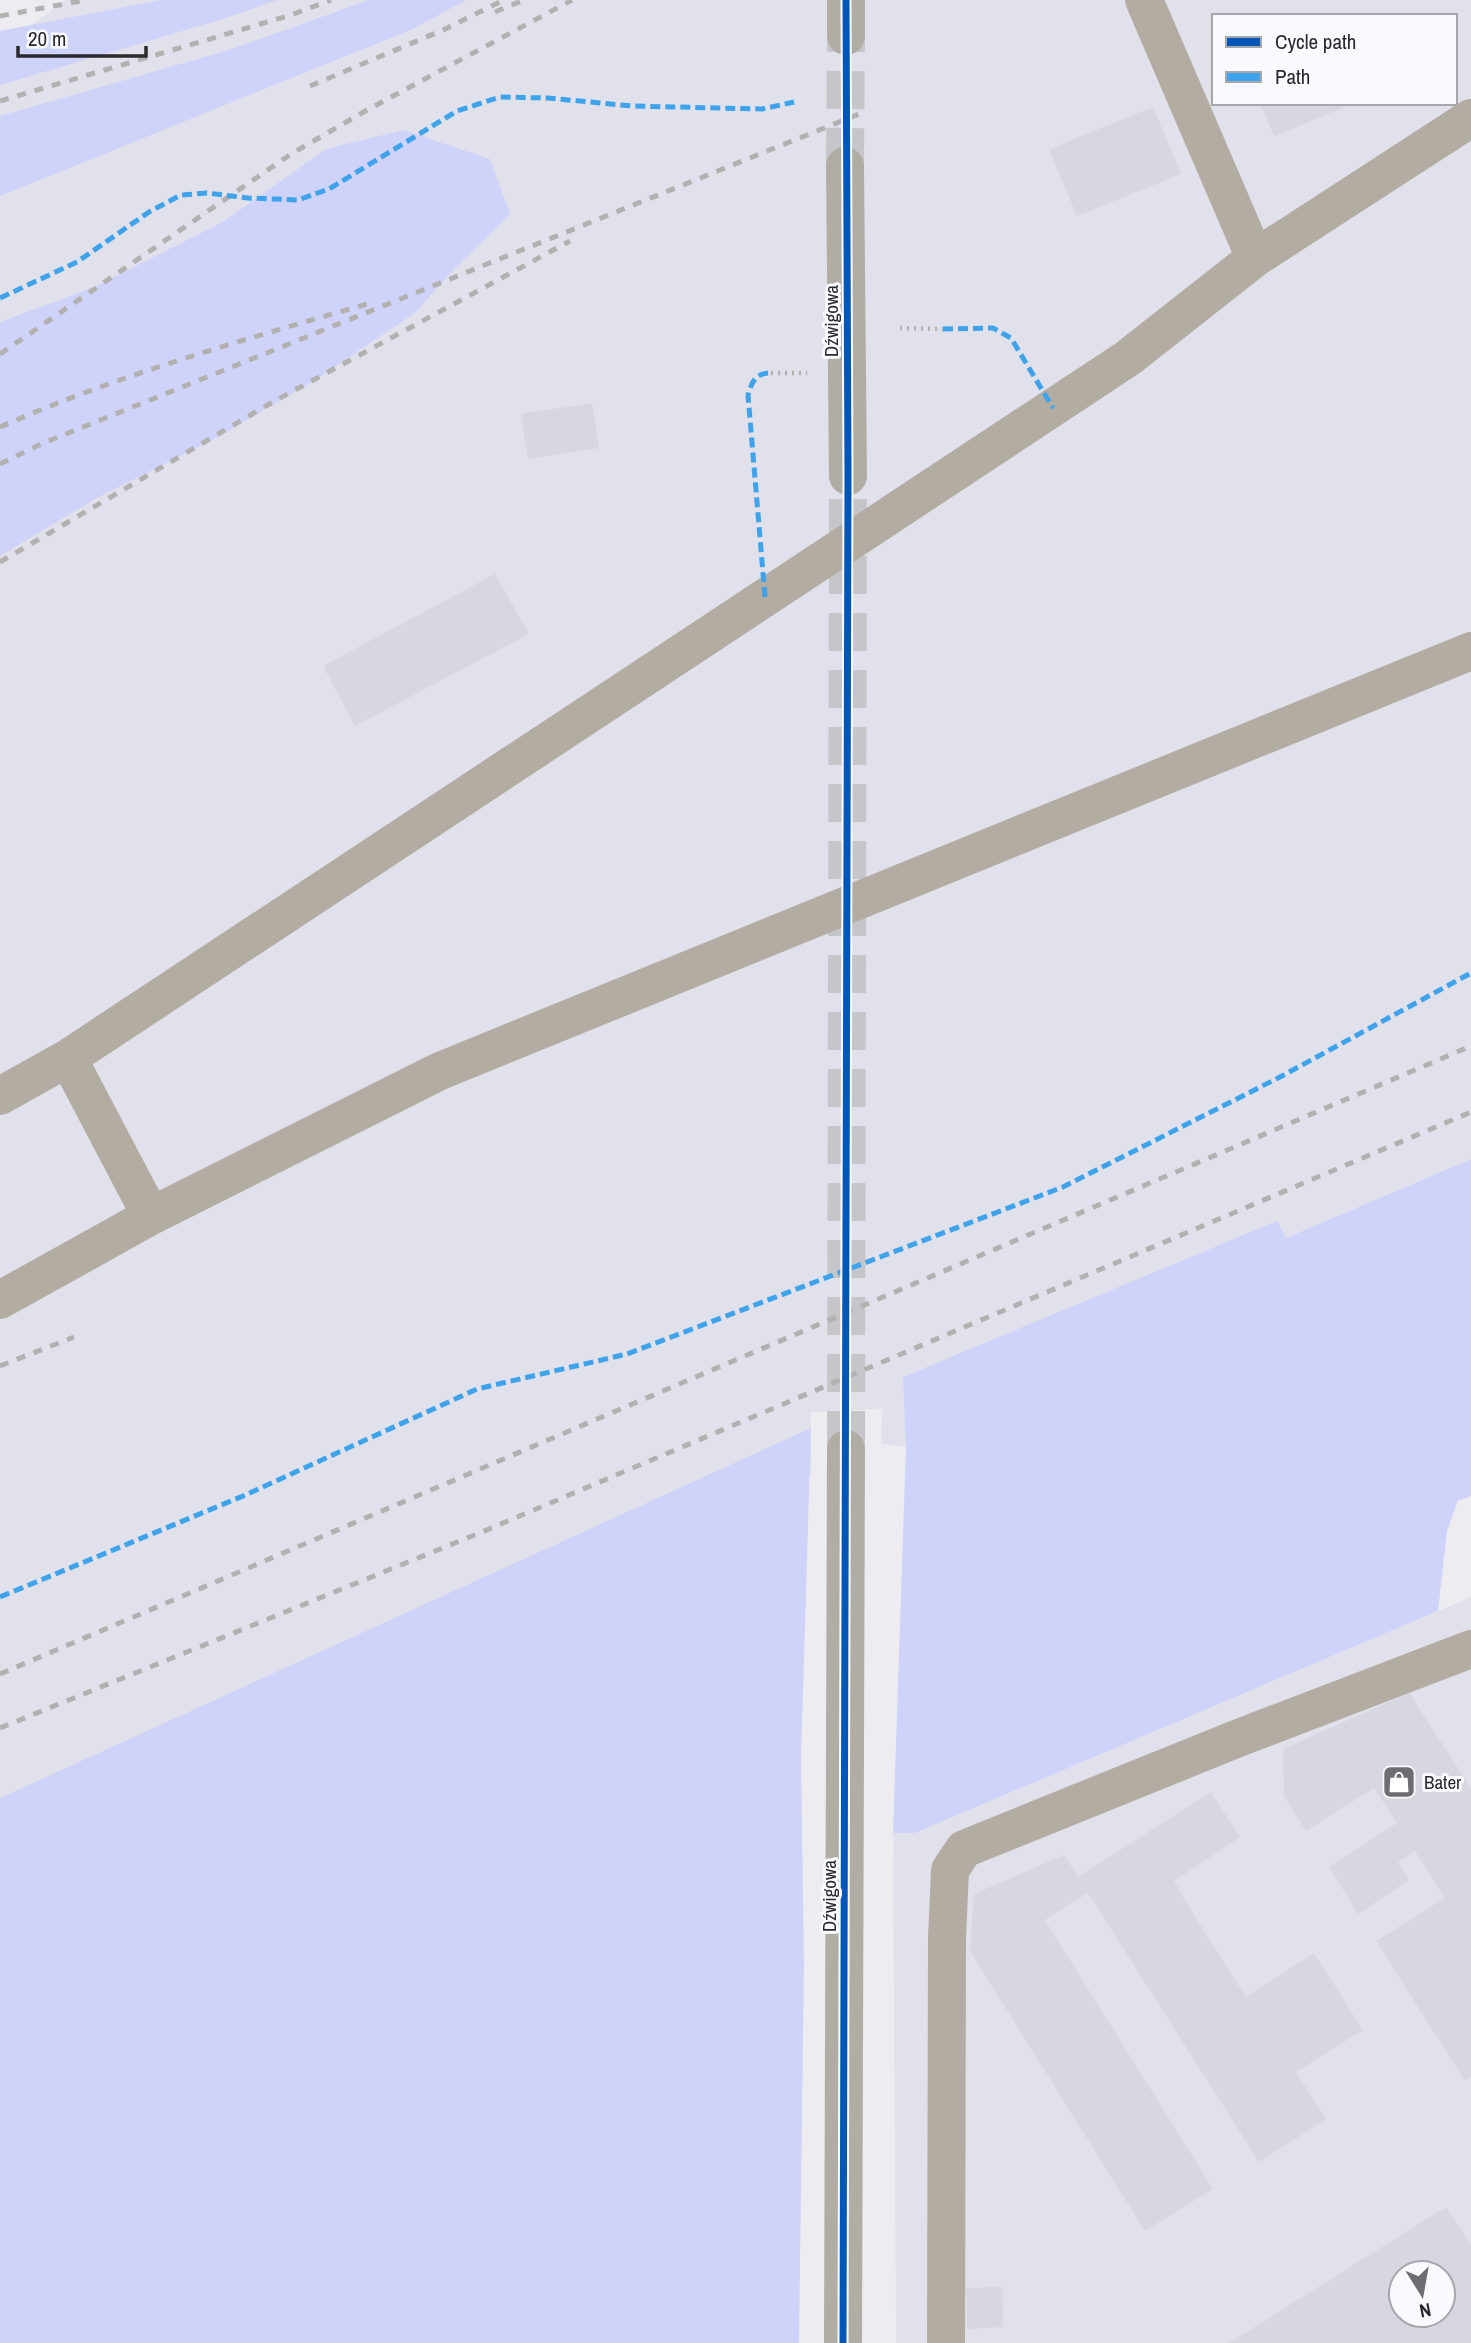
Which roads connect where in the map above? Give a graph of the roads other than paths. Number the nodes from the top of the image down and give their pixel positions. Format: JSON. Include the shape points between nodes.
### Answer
{"nodes":[{"id":1,"x":1144,"y":0,"type":"edge"},
{"id":2,"x":1471,"y":118,"type":"edge"},
{"id":3,"x":845,"y":166,"type":"tunnel mouth"},
{"id":4,"x":1255,"y":258,"type":"junction"},
{"id":5,"x":848,"y":476,"type":"tunnel mouth"},
{"id":6,"x":1471,"y":651,"type":"edge"},
{"id":7,"x":68,"y":1058,"type":"junction"},
{"id":8,"x":0,"y":1096,"type":"edge"},
{"id":9,"x":152,"y":1216,"type":"junction"},
{"id":10,"x":0,"y":1300,"type":"edge"},
{"id":11,"x":846,"y":1449,"type":"tunnel mouth"},
{"id":12,"x":1471,"y":1649,"type":"edge"},
{"id":13,"x":843,"y":2343,"type":"edge"},
{"id":14,"x":946,"y":2343,"type":"edge"}],
"edges":[{"from":1,"to":4,"type":"lane"},
{"from":2,"to":4,"type":"lane"},
{"from":3,"to":5,"type":"main road","name":"Dźwigowa"},
{"from":4,"to":7,"type":"lane","via":[[1128,358]]},
{"from":6,"to":9,"type":"lane","via":[[440,1071]]},
{"from":7,"to":8,"type":"lane"},
{"from":7,"to":9,"type":"lane"},
{"from":9,"to":10,"type":"lane"},
{"from":11,"to":13,"type":"main road","name":"Dźwigowa"},
{"from":12,"to":14,"type":"lane","via":[[964,1849],[950,1870],[947,1938]]}]}
